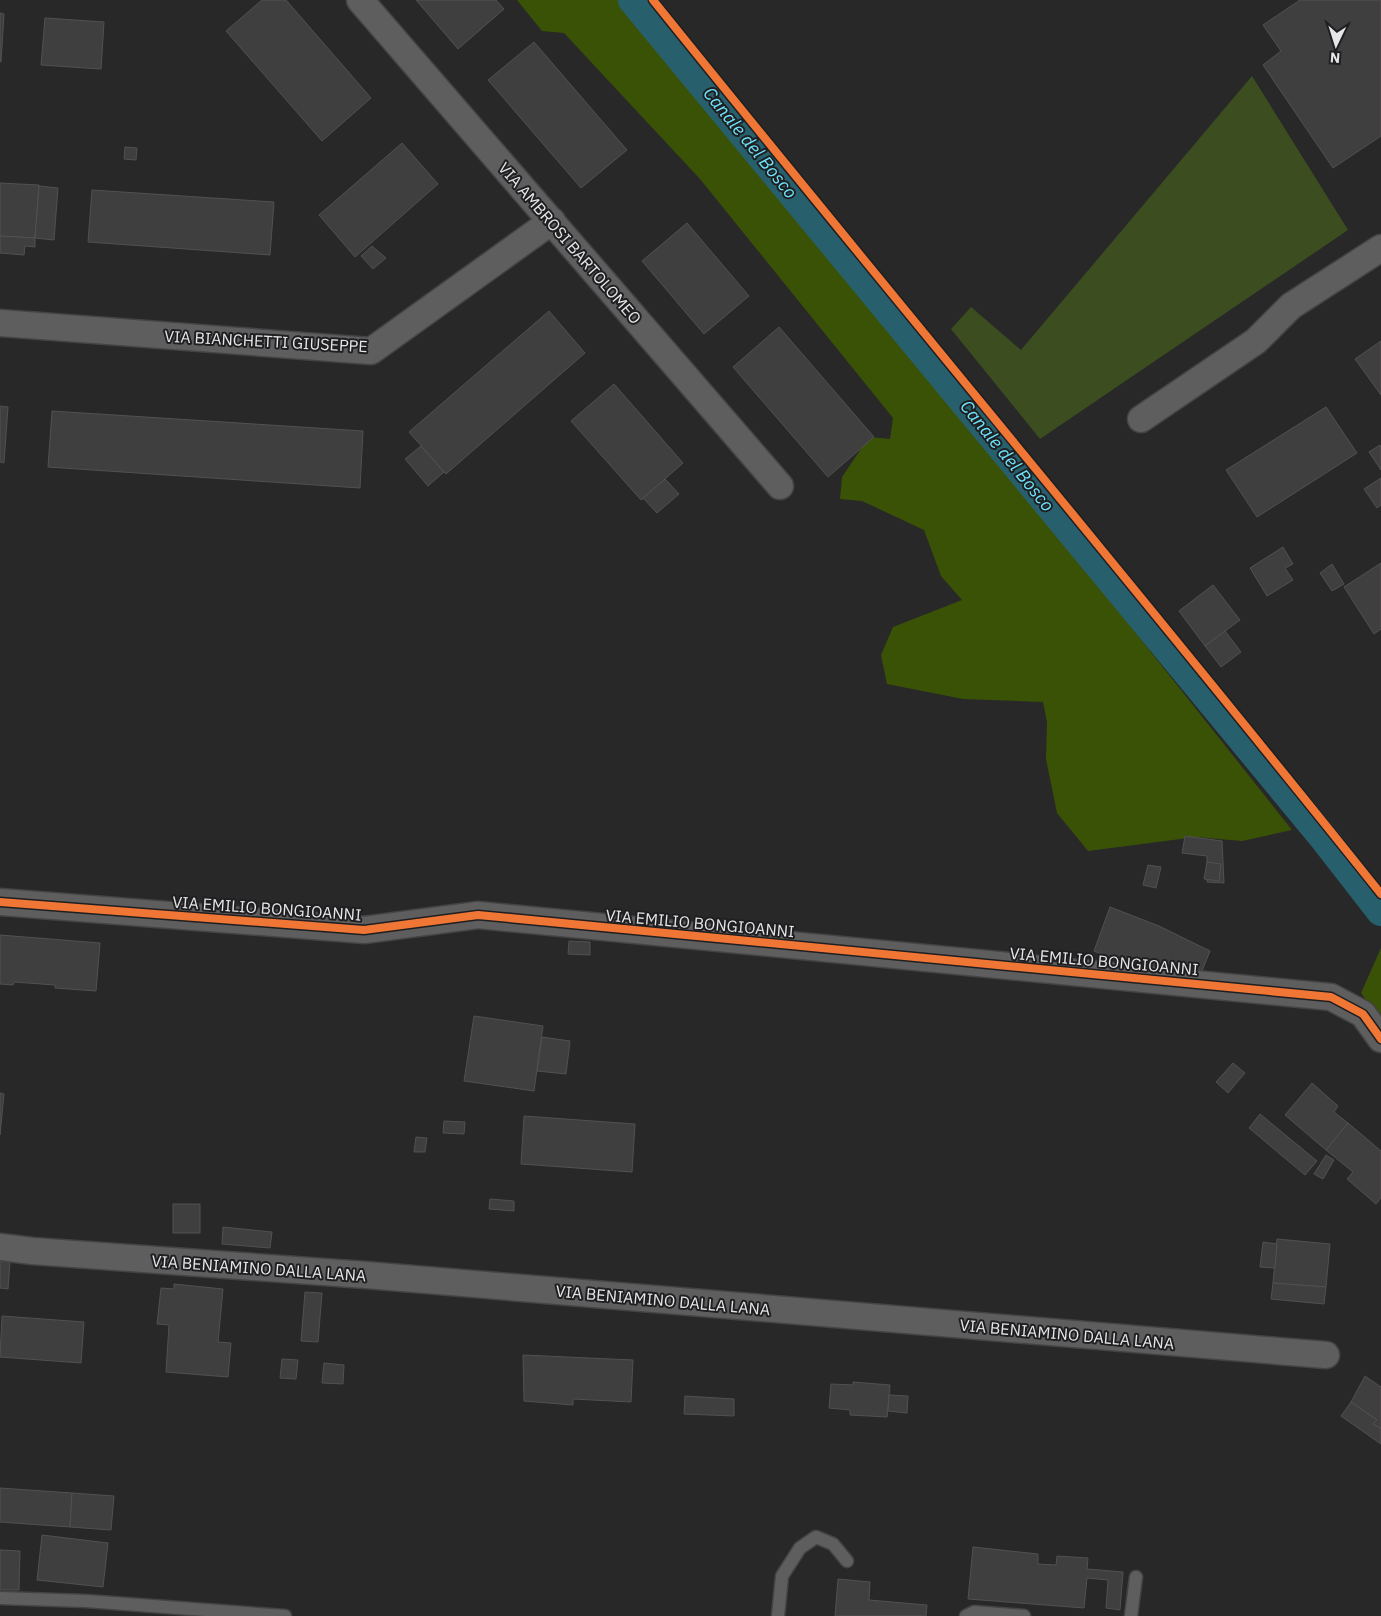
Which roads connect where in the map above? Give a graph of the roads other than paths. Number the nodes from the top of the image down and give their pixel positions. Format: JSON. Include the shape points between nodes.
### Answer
{"nodes":[{"id":1,"x":360,"y":0,"type":"edge"},
{"id":2,"x":552,"y":221,"type":"junction"},
{"id":3,"x":1381,"y":248,"type":"edge"},
{"id":4,"x":0,"y":323,"type":"edge"},
{"id":5,"x":1141,"y":419,"type":"dead end"},
{"id":6,"x":780,"y":486,"type":"dead end"},
{"id":7,"x":0,"y":902,"type":"edge"},
{"id":8,"x":1381,"y":1039,"type":"edge"},
{"id":9,"x":0,"y":1247,"type":"edge"},
{"id":10,"x":1326,"y":1355,"type":"dead end"},
{"id":11,"x":847,"y":1561,"type":"dead end"},
{"id":12,"x":1136,"y":1577,"type":"dead end"},
{"id":13,"x":0,"y":1598,"type":"edge"},
{"id":14,"x":285,"y":1616,"type":"edge"},
{"id":15,"x":778,"y":1616,"type":"edge"},
{"id":16,"x":966,"y":1616,"type":"edge"},
{"id":17,"x":1024,"y":1616,"type":"edge"},
{"id":18,"x":1130,"y":1616,"type":"edge"}],
"edges":[{"from":1,"to":2,"type":"street","name":"VIA AMBROSI BARTOLOMEO"},
{"from":2,"to":4,"type":"street","name":"VIA BIANCHETTI GIUSEPPE","via":[[371,351]]},
{"from":2,"to":6,"type":"street","name":"VIA AMBROSI BARTOLOMEO"},
{"from":3,"to":5,"type":"street","via":[[1291,306],[1256,342]]},
{"from":7,"to":8,"type":"street","name":"VIA EMILIO BONGIOANNI","via":[[364,930],[478,915],[1311,995],[1330,997],[1363,1014]]},
{"from":9,"to":10,"type":"street","name":"VIA BENIAMINO DALLA LANA"},
{"from":11,"to":15,"type":"lane","via":[[834,1544],[816,1537],[800,1548],[782,1576]]},
{"from":12,"to":18,"type":"lane"},
{"from":13,"to":14,"type":"lane"},
{"from":16,"to":17,"type":"lane","via":[[974,1612]]}]}
